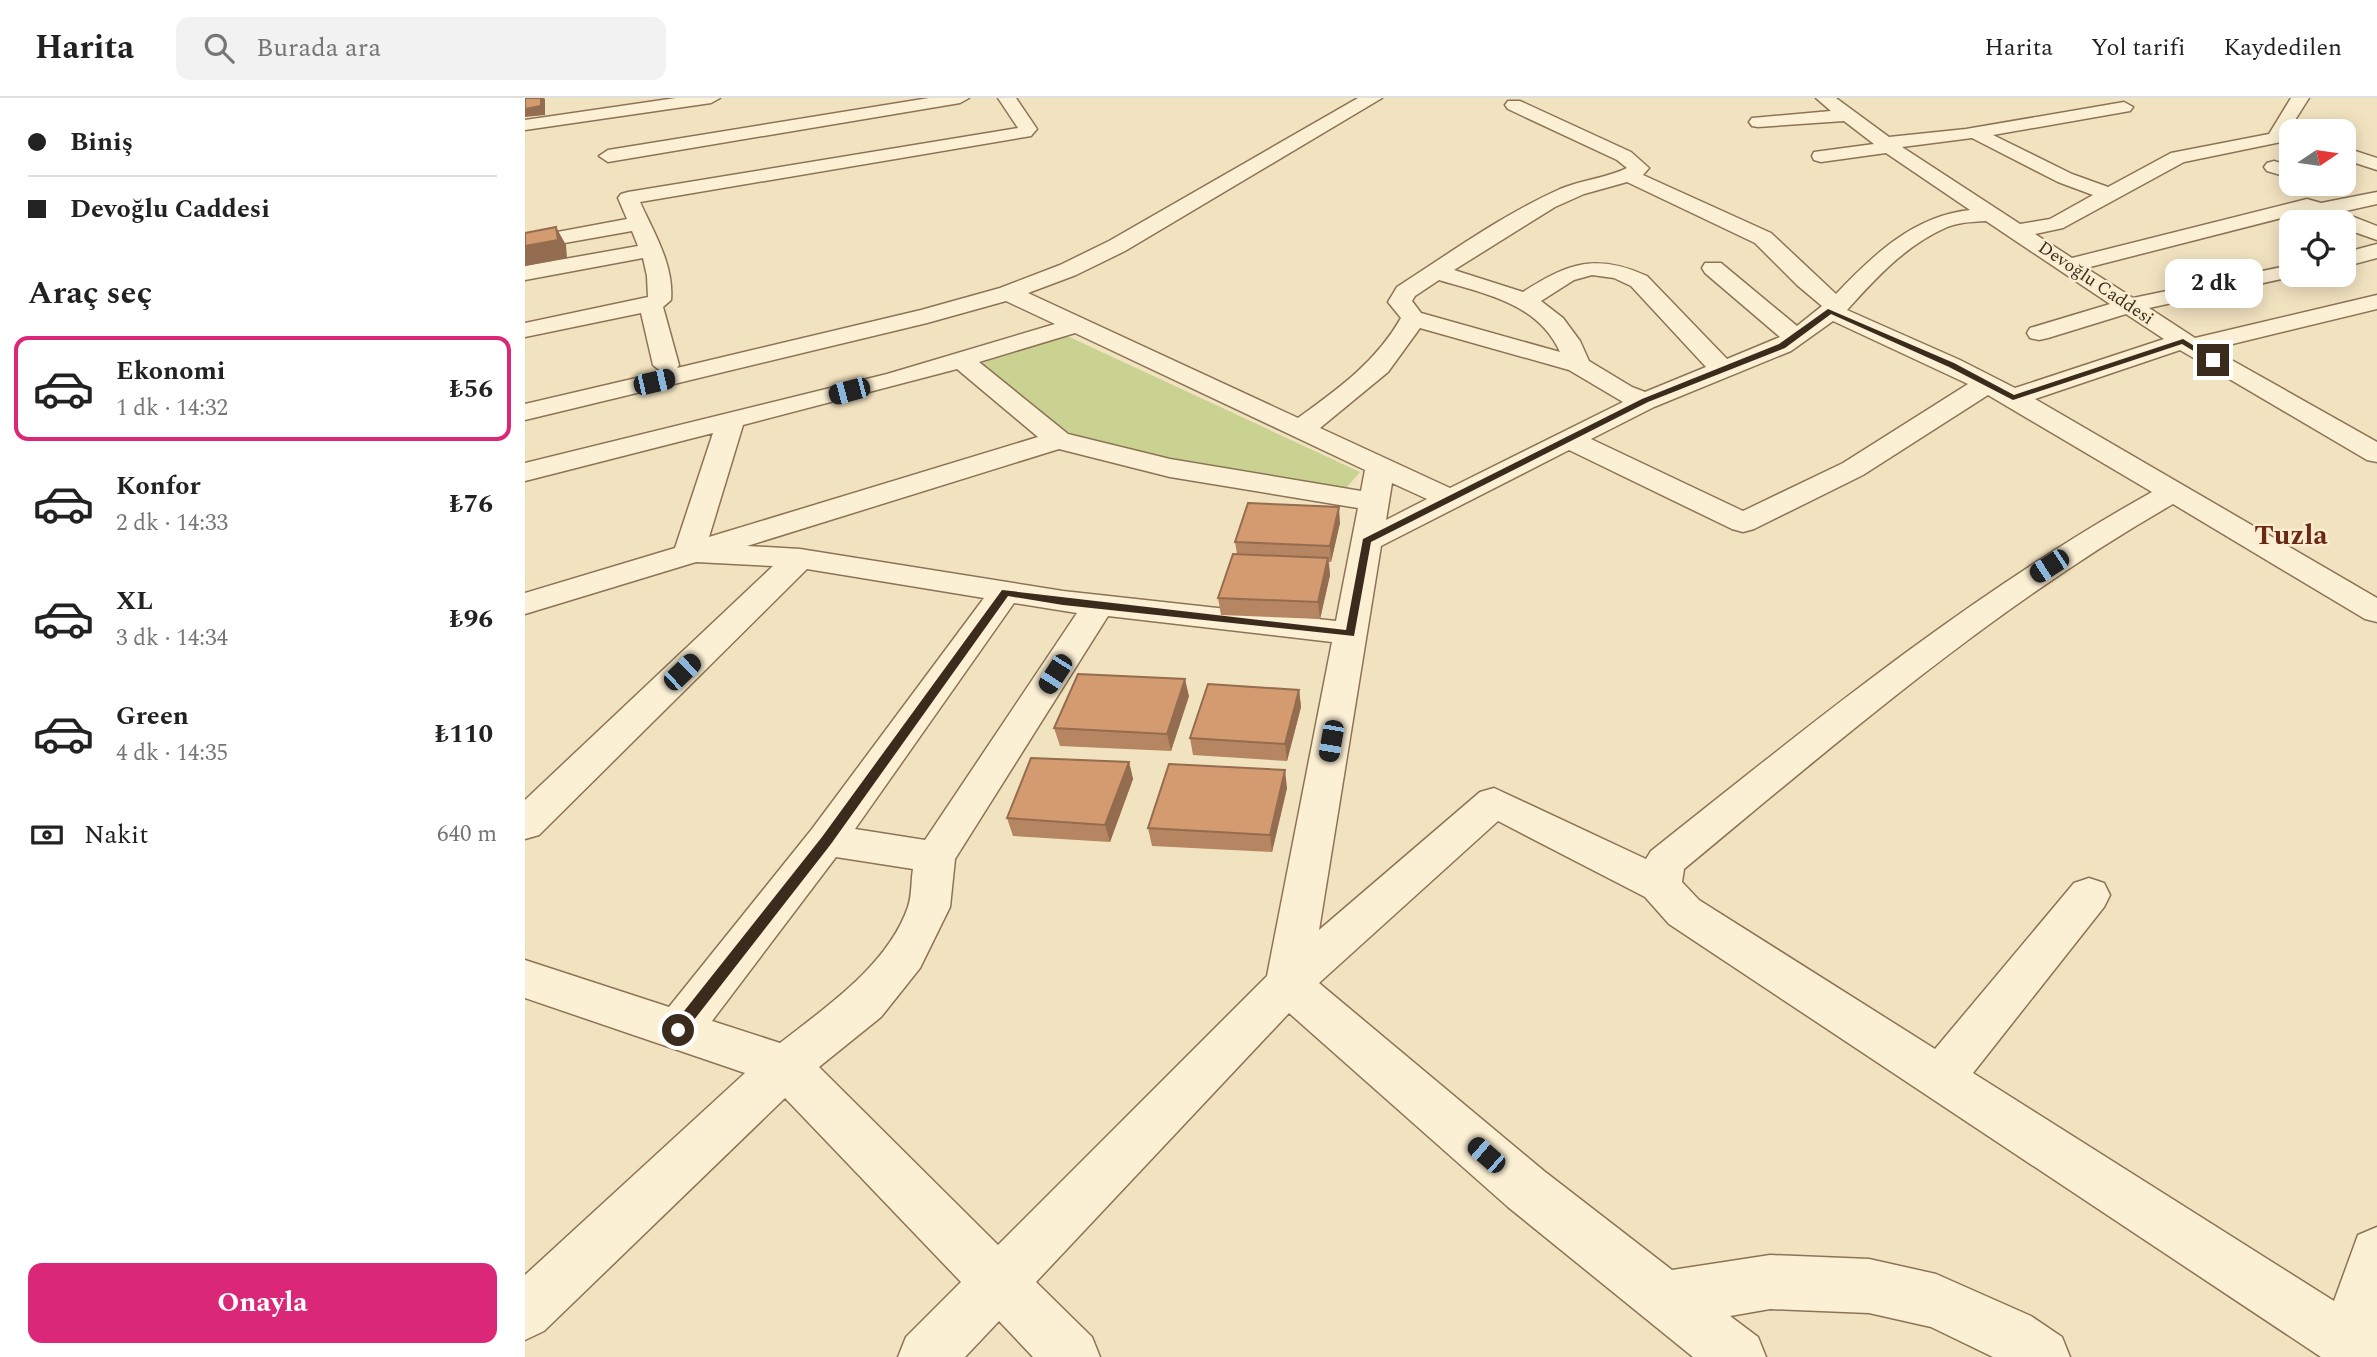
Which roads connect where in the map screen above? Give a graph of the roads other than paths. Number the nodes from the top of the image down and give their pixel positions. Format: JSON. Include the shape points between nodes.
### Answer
{"nodes":[{"id":1,"x":705,"y":98,"type":"edge"},
{"id":2,"x":960,"y":98,"type":"edge"},
{"id":3,"x":1007,"y":98,"type":"edge"},
{"id":4,"x":1349,"y":98,"type":"edge"},
{"id":5,"x":1373,"y":98,"type":"edge"},
{"id":6,"x":1545,"y":98,"type":"edge"},
{"id":7,"x":1825,"y":98,"type":"edge"},
{"id":8,"x":2300,"y":98,"type":"edge"},
{"id":9,"x":2118,"y":103,"type":"edge"},
{"id":10,"x":1849,"y":115,"type":"junction"},
{"id":11,"x":590,"y":116,"type":"junction"},
{"id":12,"x":2291,"y":119,"type":"edge"},
{"id":13,"x":2143,"y":121,"type":"dead end"},
{"id":14,"x":1758,"y":122,"type":"dead end"},
{"id":15,"x":525,"y":125,"type":"edge"},
{"id":16,"x":1974,"y":132,"type":"junction"},
{"id":17,"x":2279,"y":136,"type":"edge"},
{"id":18,"x":1889,"y":145,"type":"junction"},
{"id":19,"x":1821,"y":156,"type":"dead end"},
{"id":20,"x":2356,"y":157,"type":"edge"},
{"id":21,"x":2377,"y":164,"type":"edge"},
{"id":22,"x":1628,"y":175,"type":"junction"},
{"id":23,"x":618,"y":176,"type":"junction"},
{"id":24,"x":2110,"y":195,"type":"junction"},
{"id":25,"x":2355,"y":196,"type":"edge"},
{"id":26,"x":2374,"y":203,"type":"edge"},
{"id":27,"x":2287,"y":210,"type":"edge"},
{"id":28,"x":2319,"y":210,"type":"edge"},
{"id":29,"x":2335,"y":210,"type":"edge"},
{"id":30,"x":2279,"y":212,"type":"edge"},
{"id":31,"x":1990,"y":214,"type":"junction"},
{"id":32,"x":639,"y":223,"type":"junction"},
{"id":33,"x":2356,"y":225,"type":"edge"},
{"id":34,"x":2017,"y":231,"type":"junction"},
{"id":35,"x":2377,"y":234,"type":"edge"},
{"id":36,"x":525,"y":244,"type":"edge"},
{"id":37,"x":650,"y":250,"type":"junction"},
{"id":38,"x":2377,"y":251,"type":"edge"},
{"id":39,"x":2356,"y":257,"type":"edge"},
{"id":40,"x":2070,"y":265,"type":"junction"},
{"id":41,"x":1713,"y":268,"type":"dead end"},
{"id":42,"x":1436,"y":272,"type":"junction"},
{"id":43,"x":525,"y":273,"type":"edge"},
{"id":44,"x":2279,"y":274,"type":"edge"},
{"id":45,"x":1008,"y":293,"type":"junction"},
{"id":46,"x":1524,"y":301,"type":"junction"},
{"id":47,"x":2377,"y":303,"type":"edge"},
{"id":48,"x":651,"y":304,"type":"junction"},
{"id":49,"x":2131,"y":305,"type":"junction"},
{"id":50,"x":1833,"y":308,"type":"junction"},
{"id":51,"x":1413,"y":318,"type":"junction"},
{"id":52,"x":1076,"y":325,"type":"junction"},
{"id":53,"x":525,"y":330,"type":"edge"},
{"id":54,"x":2039,"y":333,"type":"dead end"},
{"id":55,"x":1796,"y":338,"type":"junction"},
{"id":56,"x":2187,"y":344,"type":"junction"},
{"id":57,"x":960,"y":359,"type":"junction"},
{"id":58,"x":666,"y":365,"type":"junction"},
{"id":59,"x":1578,"y":365,"type":"junction"},
{"id":60,"x":1723,"y":370,"type":"junction"},
{"id":61,"x":1987,"y":384,"type":"junction"},
{"id":62,"x":741,"y":395,"type":"junction"},
{"id":63,"x":2013,"y":398,"type":"junction"},
{"id":64,"x":525,"y":399,"type":"edge"},
{"id":65,"x":1645,"y":401,"type":"junction"},
{"id":66,"x":525,"y":412,"type":"edge"},
{"id":67,"x":1301,"y":429,"type":"junction"},
{"id":68,"x":1058,"y":440,"type":"junction"},
{"id":69,"x":1571,"y":440,"type":"junction"},
{"id":70,"x":2377,"y":454,"type":"edge"},
{"id":71,"x":525,"y":472,"type":"edge"},
{"id":72,"x":1377,"y":484,"type":"junction"},
{"id":73,"x":2175,"y":491,"type":"junction"},
{"id":74,"x":1450,"y":499,"type":"junction"},
{"id":75,"x":1367,"y":541,"type":"junction"},
{"id":76,"x":689,"y":552,"type":"junction"},
{"id":77,"x":800,"y":558,"type":"junction"},
{"id":78,"x":1005,"y":592,"type":"junction"},
{"id":79,"x":525,"y":604,"type":"edge"},
{"id":80,"x":1099,"y":606,"type":"junction"},
{"id":81,"x":2377,"y":612,"type":"edge"},
{"id":82,"x":1350,"y":634,"type":"junction"},
{"id":83,"x":525,"y":824,"type":"edge"},
{"id":84,"x":827,"y":840,"type":"junction"},
{"id":85,"x":936,"y":857,"type":"junction"},
{"id":86,"x":1660,"y":886,"type":"junction"},
{"id":87,"x":2089,"y":895,"type":"dead end"},
{"id":88,"x":526,"y":981,"type":"edge"},
{"id":89,"x":1288,"y":984,"type":"junction"},
{"id":90,"x":678,"y":1030,"type":"junction"},
{"id":91,"x":786,"y":1066,"type":"junction"},
{"id":92,"x":1941,"y":1077,"type":"junction"},
{"id":93,"x":2377,"y":1254,"type":"edge"},
{"id":94,"x":999,"y":1282,"type":"junction"},
{"id":95,"x":1664,"y":1299,"type":"junction"},
{"id":96,"x":525,"y":1312,"type":"edge"},
{"id":97,"x":2359,"y":1349,"type":"edge"},
{"id":98,"x":926,"y":1357,"type":"edge"},
{"id":99,"x":1072,"y":1357,"type":"edge"},
{"id":100,"x":1738,"y":1357,"type":"edge"},
{"id":101,"x":2042,"y":1357,"type":"edge"}],
"edges":[{"from":1,"to":11,"type":"street"},
{"from":2,"to":23,"type":"street"},
{"from":3,"to":23,"type":"street","via":[[1025,120],[1025,132],[793,169]]},
{"from":4,"to":58,"type":"street","via":[[1098,240],[1036,269],[973,289]]},
{"from":5,"to":45,"type":"street","via":[[1117,246]]},
{"from":6,"to":22,"type":"street","via":[[1514,105],[1635,162],[1639,167]]},
{"from":7,"to":10,"type":"street","name":"Devoğlu Caddesi"},
{"from":8,"to":12,"type":"street"},
{"from":9,"to":13,"type":"street"},
{"from":9,"to":16,"type":"street"},
{"from":10,"to":14,"type":"street"},
{"from":10,"to":18,"type":"street","name":"Devoğlu Caddesi"},
{"from":11,"to":15,"type":"street"},
{"from":11,"to":23,"type":"street"},
{"from":16,"to":18,"type":"street"},
{"from":16,"to":24,"type":"street"},
{"from":17,"to":24,"type":"street","via":[[2171,160]]},
{"from":18,"to":19,"type":"street"},
{"from":18,"to":31,"type":"street","name":"Devoğlu Caddesi"},
{"from":20,"to":21,"type":"street"},
{"from":22,"to":42,"type":"street","via":[[1582,187],[1538,206]]},
{"from":22,"to":50,"type":"street","via":[[1763,238]]},
{"from":23,"to":32,"type":"street"},
{"from":24,"to":34,"type":"street","via":[[2056,224]]},
{"from":25,"to":26,"type":"street"},
{"from":26,"to":29,"type":"street"},
{"from":27,"to":28,"type":"street","via":[[2307,205]]},
{"from":30,"to":40,"type":"street"},
{"from":31,"to":34,"type":"street","name":"Devoğlu Caddesi"},
{"from":31,"to":50,"type":"street","via":[[1936,224],[1876,265]]},
{"from":32,"to":36,"type":"street"},
{"from":32,"to":37,"type":"street"},
{"from":33,"to":35,"type":"street"},
{"from":34,"to":40,"type":"street","name":"Devoğlu Caddesi"},
{"from":37,"to":43,"type":"street"},
{"from":37,"to":48,"type":"street","via":[[661,292],[659,300]]},
{"from":38,"to":39,"type":"street"},
{"from":40,"to":49,"type":"street","name":"Devoğlu Caddesi"},
{"from":41,"to":55,"type":"street"},
{"from":42,"to":46,"type":"street"},
{"from":42,"to":51,"type":"street","via":[[1405,292],[1400,302]]},
{"from":44,"to":49,"type":"street"},
{"from":45,"to":52,"type":"street"},
{"from":45,"to":62,"type":"street","via":[[927,316]]},
{"from":46,"to":59,"type":"street","via":[[1553,319],[1570,340]]},
{"from":46,"to":60,"type":"street","via":[[1559,279],[1589,268],[1621,272],[1639,281]]},
{"from":47,"to":56,"type":"street"},
{"from":48,"to":53,"type":"street"},
{"from":48,"to":58,"type":"street"},
{"from":49,"to":54,"type":"street"},
{"from":49,"to":56,"type":"street","name":"Devoğlu Caddesi"},
{"from":50,"to":55,"type":"street"},
{"from":50,"to":61,"type":"street"},
{"from":51,"to":59,"type":"street"},
{"from":51,"to":67,"type":"street","via":[[1402,342],[1373,375]]},
{"from":52,"to":57,"type":"street"},
{"from":52,"to":67,"type":"street"},
{"from":55,"to":60,"type":"street"},
{"from":56,"to":63,"type":"street"},
{"from":56,"to":70,"type":"street","name":"Devoğlu Caddesi"},
{"from":57,"to":62,"type":"street"},
{"from":57,"to":68,"type":"street"},
{"from":58,"to":64,"type":"street"},
{"from":59,"to":65,"type":"street"},
{"from":60,"to":65,"type":"street"},
{"from":61,"to":63,"type":"street"},
{"from":61,"to":69,"type":"street","via":[[1853,470],[1743,523]]},
{"from":62,"to":66,"type":"street"},
{"from":62,"to":71,"type":"street"},
{"from":62,"to":76,"type":"street"},
{"from":63,"to":73,"type":"street"},
{"from":65,"to":69,"type":"street"},
{"from":67,"to":72,"type":"street"},
{"from":68,"to":72,"type":"street","via":[[1170,468]]},
{"from":68,"to":76,"type":"street"},
{"from":69,"to":74,"type":"street"},
{"from":72,"to":74,"type":"street"},
{"from":72,"to":75,"type":"street"},
{"from":73,"to":81,"type":"street"},
{"from":73,"to":86,"type":"street","via":[[2119,520],[2025,581],[1858,704],[1665,862]]},
{"from":74,"to":75,"type":"street"},
{"from":75,"to":82,"type":"street"},
{"from":76,"to":77,"type":"street"},
{"from":76,"to":79,"type":"street"},
{"from":77,"to":78,"type":"street"},
{"from":77,"to":83,"type":"street"},
{"from":78,"to":80,"type":"street"},
{"from":78,"to":84,"type":"street"},
{"from":80,"to":82,"type":"street"},
{"from":80,"to":85,"type":"street"},
{"from":82,"to":89,"type":"street"},
{"from":84,"to":85,"type":"street"},
{"from":84,"to":90,"type":"street"},
{"from":85,"to":91,"type":"street","via":[[929,907],[904,955],[865,1003]]},
{"from":86,"to":89,"type":"street","via":[[1494,802]]},
{"from":86,"to":92,"type":"street","via":[[1684,912]]},
{"from":87,"to":92,"type":"street"},
{"from":88,"to":90,"type":"street"},
{"from":89,"to":94,"type":"street"},
{"from":89,"to":95,"type":"street","via":[[1526,1189]]},
{"from":90,"to":91,"type":"street"},
{"from":91,"to":94,"type":"street"},
{"from":91,"to":96,"type":"street"},
{"from":92,"to":97,"type":"street"},
{"from":93,"to":97,"type":"street"},
{"from":94,"to":98,"type":"street"},
{"from":94,"to":99,"type":"street"},
{"from":95,"to":100,"type":"street"},
{"from":95,"to":101,"type":"street","via":[[1770,1282],[1869,1286],[1936,1301],[2011,1336]]}]}
